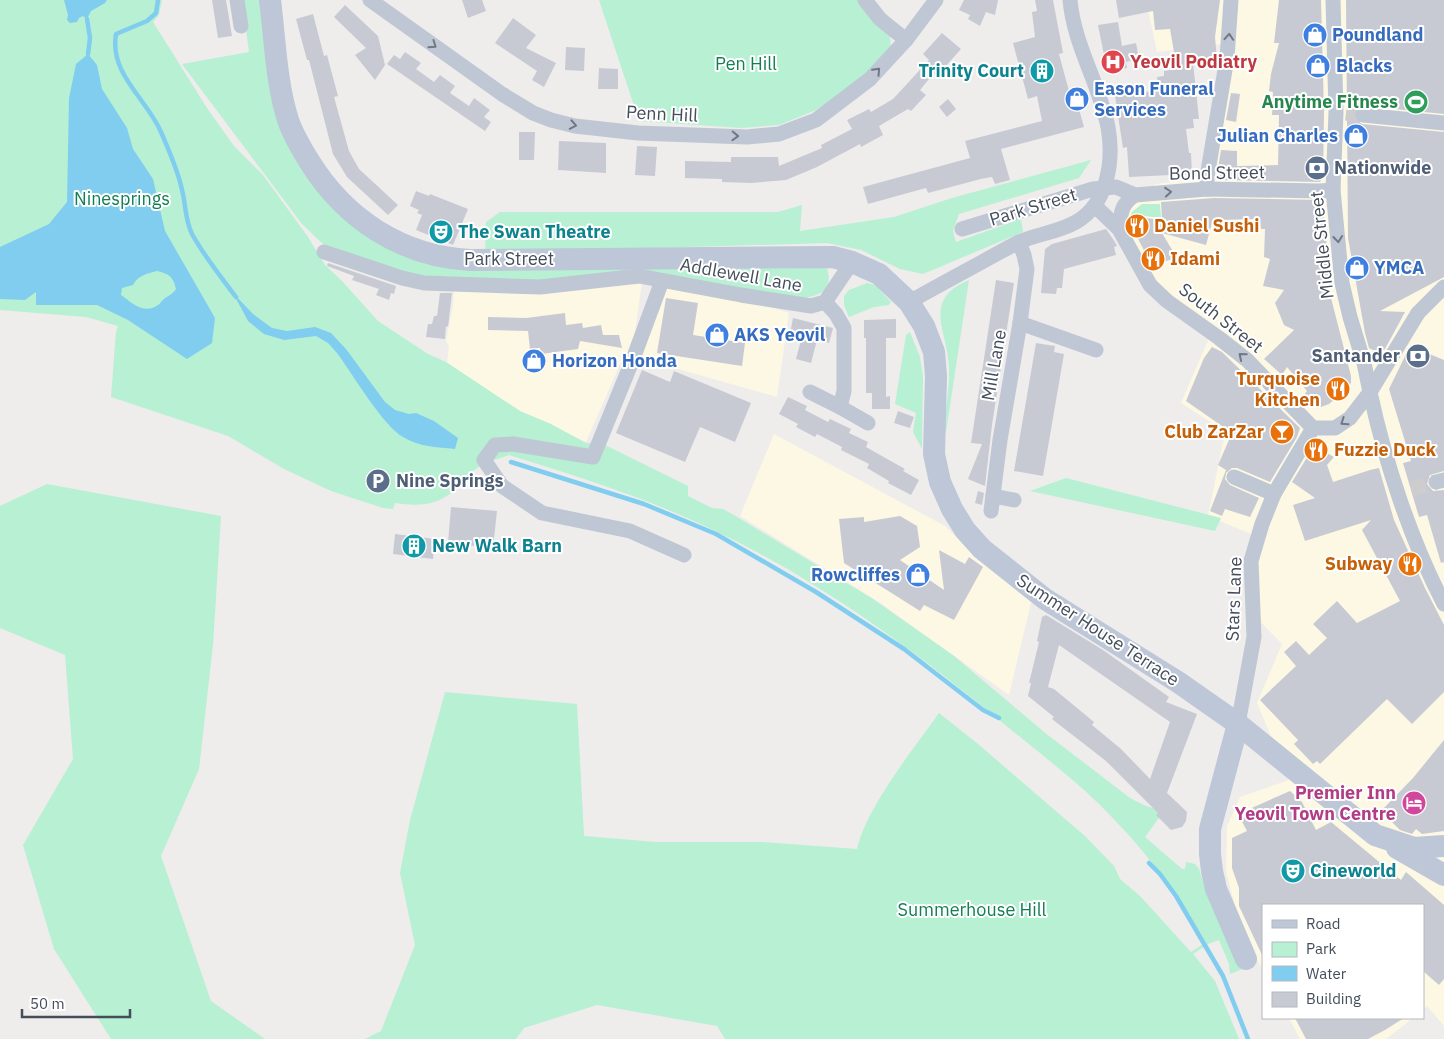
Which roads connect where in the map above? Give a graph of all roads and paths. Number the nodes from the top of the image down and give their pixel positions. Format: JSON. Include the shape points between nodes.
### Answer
{"nodes":[{"id":1,"x":237,"y":0,"type":"edge"},
{"id":2,"x":270,"y":0,"type":"edge"},
{"id":3,"x":370,"y":0,"type":"edge"},
{"id":4,"x":390,"y":0,"type":"edge"},
{"id":5,"x":865,"y":0,"type":"edge"},
{"id":6,"x":936,"y":0,"type":"edge"},
{"id":7,"x":1070,"y":0,"type":"edge"},
{"id":8,"x":1231,"y":0,"type":"edge"},
{"id":9,"x":1333,"y":0,"type":"edge"},
{"id":10,"x":393,"y":17,"type":"junction"},
{"id":11,"x":241,"y":26,"type":"dead end"},
{"id":12,"x":906,"y":40,"type":"junction"},
{"id":13,"x":1363,"y":115,"type":"tunnel mouth"},
{"id":14,"x":1444,"y":122,"type":"edge"},
{"id":15,"x":1104,"y":187,"type":"junction"},
{"id":16,"x":1207,"y":189,"type":"junction"},
{"id":17,"x":1333,"y":190,"type":"junction"},
{"id":18,"x":1135,"y":195,"type":"junction"},
{"id":19,"x":1096,"y":206,"type":"junction"},
{"id":20,"x":962,"y":229,"type":"dead end"},
{"id":21,"x":1119,"y":229,"type":"junction"},
{"id":22,"x":1019,"y":242,"type":"junction"},
{"id":23,"x":324,"y":252,"type":"dead end"},
{"id":24,"x":852,"y":262,"type":"junction"},
{"id":25,"x":662,"y":280,"type":"junction"},
{"id":26,"x":1444,"y":287,"type":"edge"},
{"id":27,"x":825,"y":302,"type":"junction"},
{"id":28,"x":909,"y":302,"type":"junction"},
{"id":29,"x":1020,"y":323,"type":"junction"},
{"id":30,"x":1096,"y":350,"type":"dead end"},
{"id":31,"x":810,"y":392,"type":"dead end"},
{"id":32,"x":1370,"y":392,"type":"junction"},
{"id":33,"x":840,"y":407,"type":"junction"},
{"id":34,"x":868,"y":423,"type":"dead end"},
{"id":35,"x":1313,"y":428,"type":"junction"},
{"id":36,"x":1234,"y":477,"type":"dead end"},
{"id":37,"x":1274,"y":494,"type":"junction"},
{"id":38,"x":1014,"y":500,"type":"dead end"},
{"id":39,"x":684,"y":555,"type":"dead end"},
{"id":40,"x":1444,"y":604,"type":"edge"},
{"id":41,"x":1238,"y":724,"type":"junction"},
{"id":42,"x":1375,"y":835,"type":"junction"},
{"id":43,"x":1444,"y":846,"type":"edge"},
{"id":44,"x":1444,"y":875,"type":"edge"},
{"id":45,"x":1246,"y":959,"type":"dead end"}],
"edges":[{"from":1,"to":11,"type":"street"},
{"from":2,"to":24,"type":"street","name":"Park Street","via":[[283,99],[293,134],[319,178],[336,198],[351,213],[395,242],[433,255],[470,260],[807,256]]},
{"from":3,"to":10,"type":"street","name":"Penn Hill"},
{"from":4,"to":10,"type":"street"},
{"from":5,"to":12,"type":"street","via":[[880,19]]},
{"from":6,"to":12,"type":"street","name":"Penn Hill"},
{"from":7,"to":15,"type":"street","via":[[1082,51],[1108,128],[1109,168]]},
{"from":16,"to":8,"type":"street","one_way":true,"via":[[1227,58]]},
{"from":9,"to":17,"type":"street","name":"Middle Street","via":[[1341,113]]},
{"from":10,"to":12,"type":"street","name":"Penn Hill","one_way":true,"via":[[533,113],[575,126],[638,133],[747,137],[779,134],[816,120],[850,95],[870,79]]},
{"from":13,"to":14,"type":"street"},
{"from":15,"to":18,"type":"street","name":"Bond Street","via":[[1116,187]]},
{"from":15,"to":19,"type":"street"},
{"from":15,"to":20,"type":"street","name":"Park Street"},
{"from":16,"to":17,"type":"street","name":"Bond Street"},
{"from":18,"to":16,"type":"street","name":"Bond Street","one_way":true},
{"from":17,"to":32,"type":"street","name":"Middle Street","one_way":true,"via":[[1342,283]]},
{"from":18,"to":21,"type":"street","via":[[1127,200],[1121,212]]},
{"from":19,"to":21,"type":"street","name":"South Street"},
{"from":19,"to":22,"type":"street","via":[[1075,223]]},
{"from":35,"to":21,"type":"street","name":"South Street","one_way":true,"via":[[1247,360],[1150,285]]},
{"from":22,"to":28,"type":"street"},
{"from":22,"to":29,"type":"street","name":"Mill Lane","via":[[1027,269]]},
{"from":23,"to":25,"type":"street","name":"Addlewell Lane","via":[[424,283],[540,287],[640,276]]},
{"from":24,"to":27,"type":"street","name":"Addlewell Lane"},
{"from":24,"to":28,"type":"street","name":"Park Street","via":[[879,274]]},
{"from":25,"to":27,"type":"street","name":"Addlewell Lane","via":[[811,306]]},
{"from":25,"to":39,"type":"street","name":"Addlewell Lane","via":[[593,457],[513,444],[495,445],[484,460],[502,486],[542,513],[630,532]]},
{"from":26,"to":32,"type":"street","via":[[1418,312]]},
{"from":27,"to":33,"type":"street","via":[[844,328],[844,391]]},
{"from":28,"to":41,"type":"street","name":"Summer House Terrace","via":[[924,326],[934,352],[934,454],[940,482],[965,530],[982,550],[1045,599],[1178,682]]},
{"from":29,"to":30,"type":"street"},
{"from":29,"to":38,"type":"street","name":"Mill Lane","via":[[992,504]]},
{"from":31,"to":33,"type":"street"},
{"from":32,"to":35,"type":"street","one_way":true,"via":[[1350,418],[1334,428]]},
{"from":32,"to":40,"type":"street","name":"Middle Street","via":[[1435,587]]},
{"from":33,"to":34,"type":"street"},
{"from":35,"to":37,"type":"street","name":"Stars Lane"},
{"from":36,"to":37,"type":"street"},
{"from":37,"to":41,"type":"street","name":"Stars Lane","via":[[1252,561],[1254,637]]},
{"from":41,"to":42,"type":"street","name":"Summer House Terrace"},
{"from":41,"to":45,"type":"street","via":[[1210,829],[1210,854],[1216,889]]},
{"from":42,"to":43,"type":"street","via":[[1414,848]]},
{"from":42,"to":44,"type":"street"}]}
